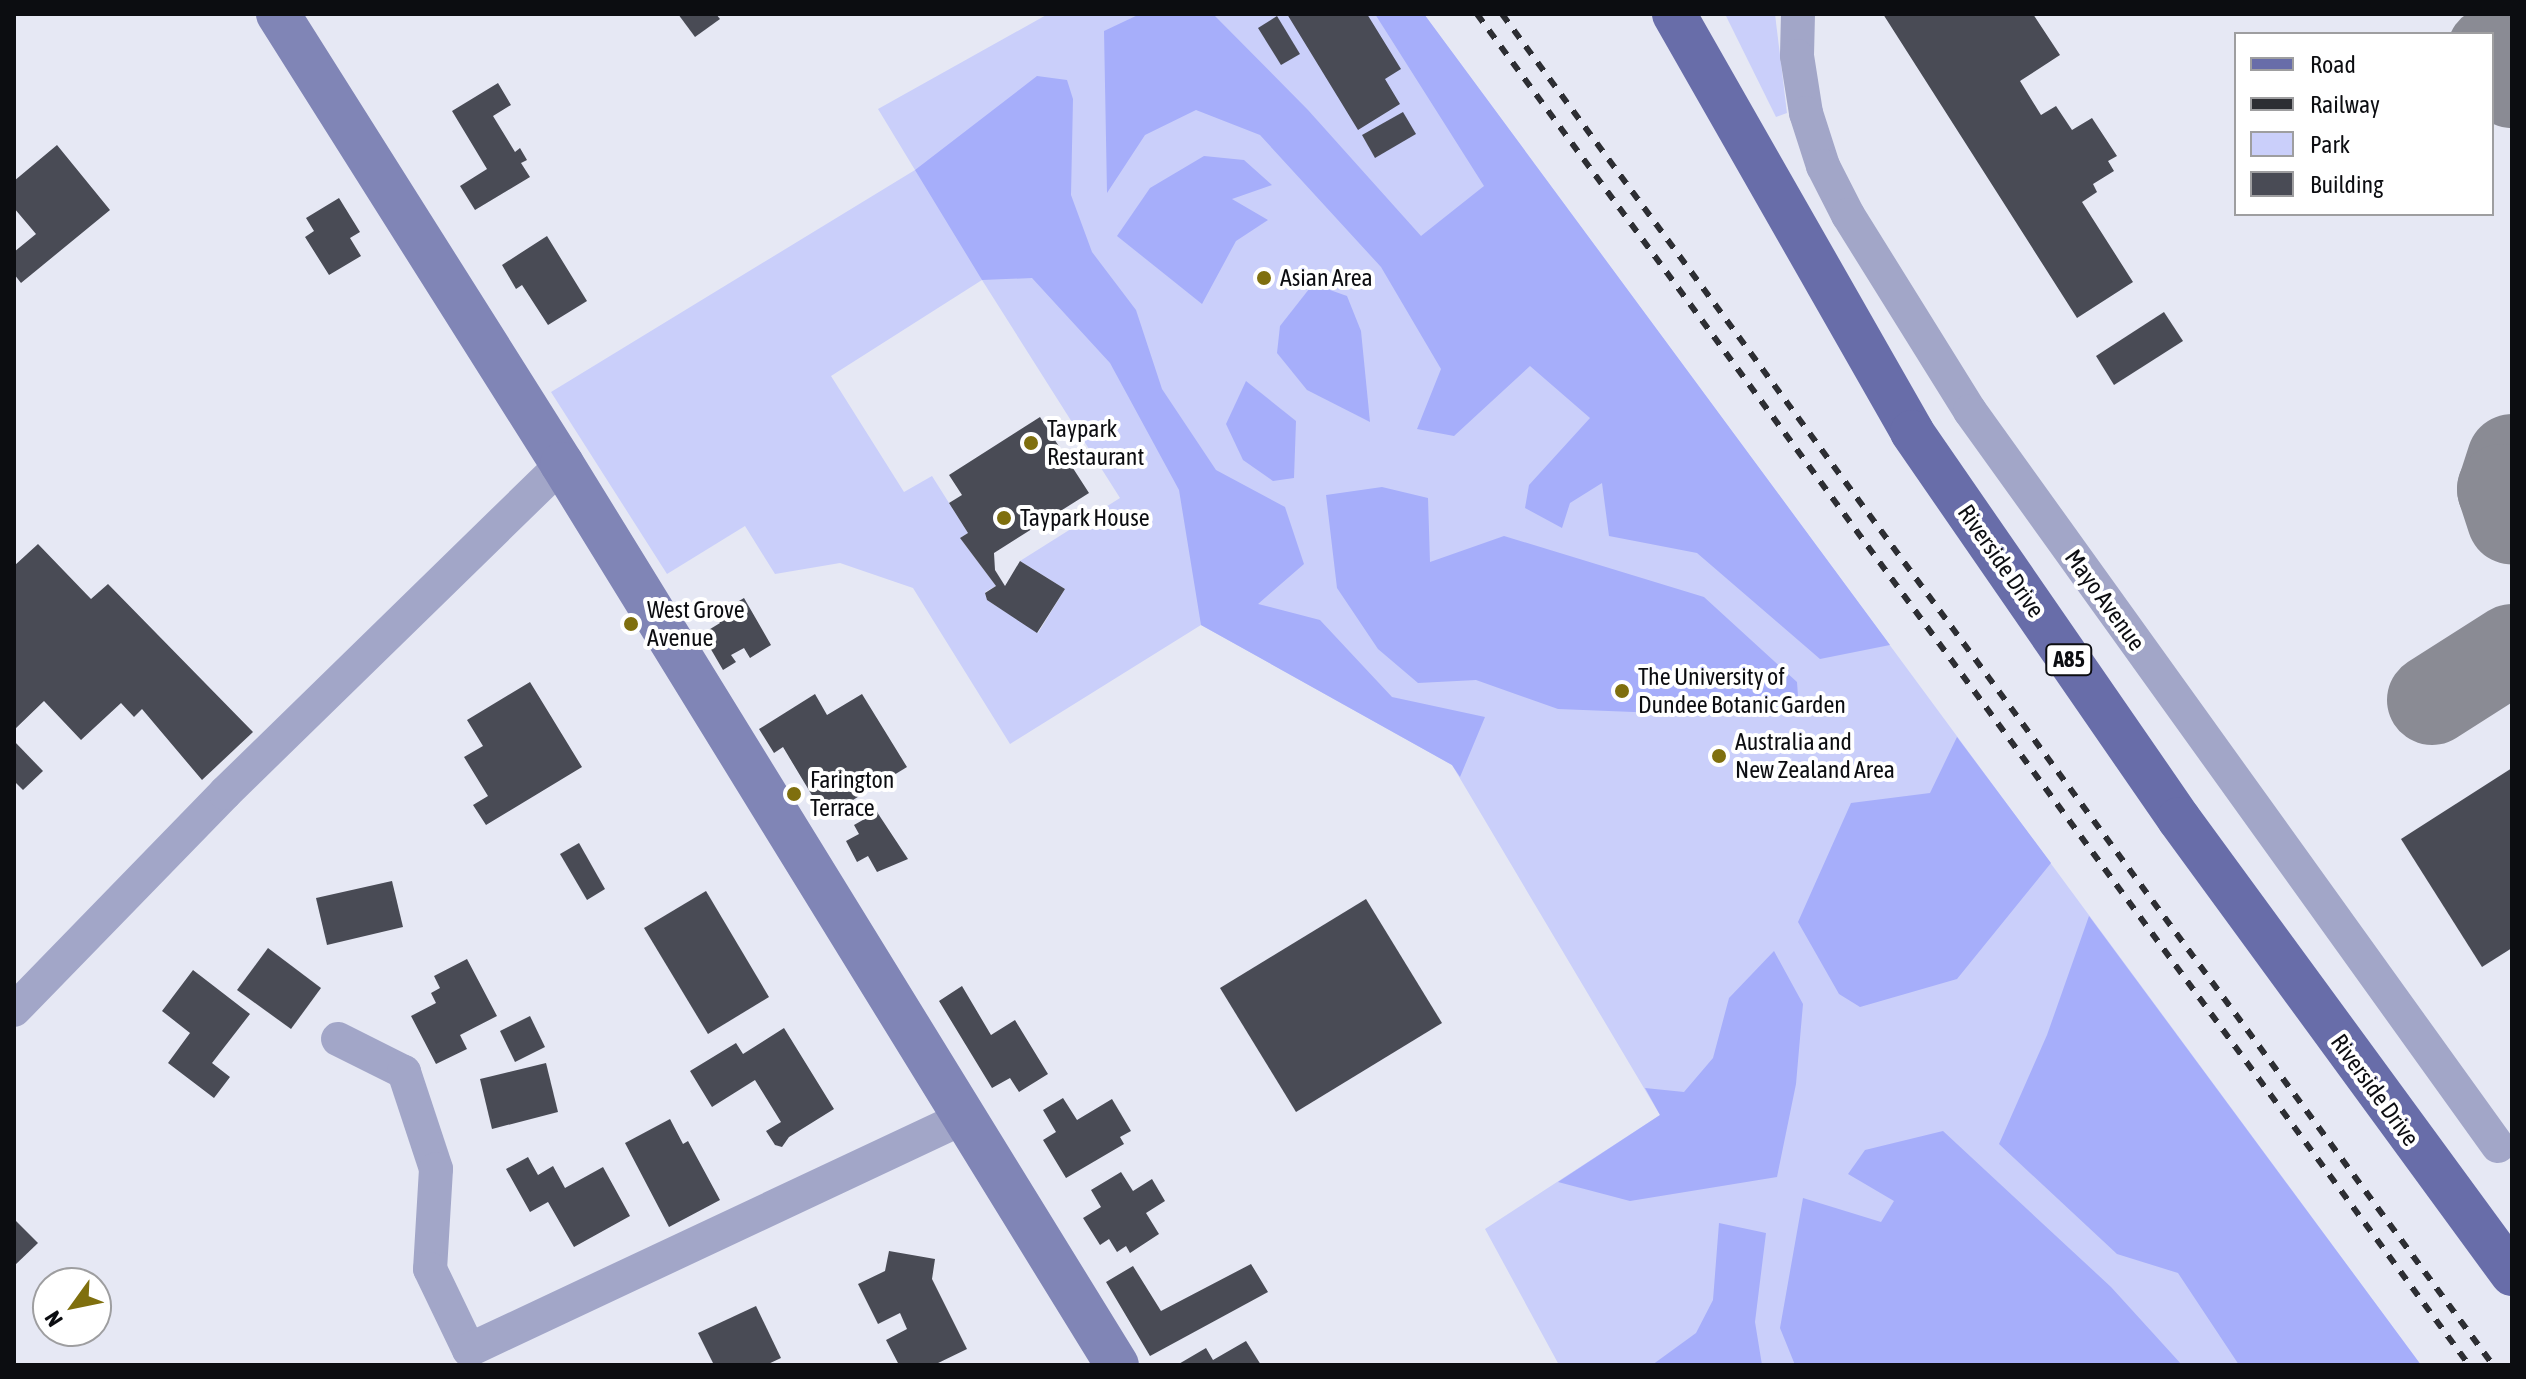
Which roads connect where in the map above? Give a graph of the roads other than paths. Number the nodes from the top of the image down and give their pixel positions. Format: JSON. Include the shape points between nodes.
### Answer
{"nodes":[{"id":1,"x":278,"y":14,"type":"edge"},
{"id":2,"x":1674,"y":14,"type":"edge"},
{"id":3,"x":1798,"y":14,"type":"edge"},
{"id":4,"x":562,"y":464,"type":"junction"},
{"id":5,"x":14,"y":1010,"type":"edge"},
{"id":6,"x":338,"y":1039,"type":"dead end"},
{"id":7,"x":963,"y":1118,"type":"junction"},
{"id":8,"x":2498,"y":1146,"type":"dead end"},
{"id":9,"x":2512,"y":1274,"type":"edge"},
{"id":10,"x":1117,"y":1365,"type":"edge"}],
"edges":[{"from":1,"to":4,"type":"street"},
{"from":2,"to":9,"type":"main road","name":"Riverside Drive","number":"A85","via":[[1912,432],[2188,832]]},
{"from":3,"to":8,"type":"street","name":"Mayo Avenue","via":[[1797,56],[1806,113],[1848,215],[1970,411]]},
{"from":4,"to":5,"type":"street","via":[[225,793]]},
{"from":4,"to":7,"type":"street"},
{"from":6,"to":7,"type":"street","via":[[404,1072],[436,1169],[430,1269],[469,1350]]},
{"from":7,"to":10,"type":"street"}]}
